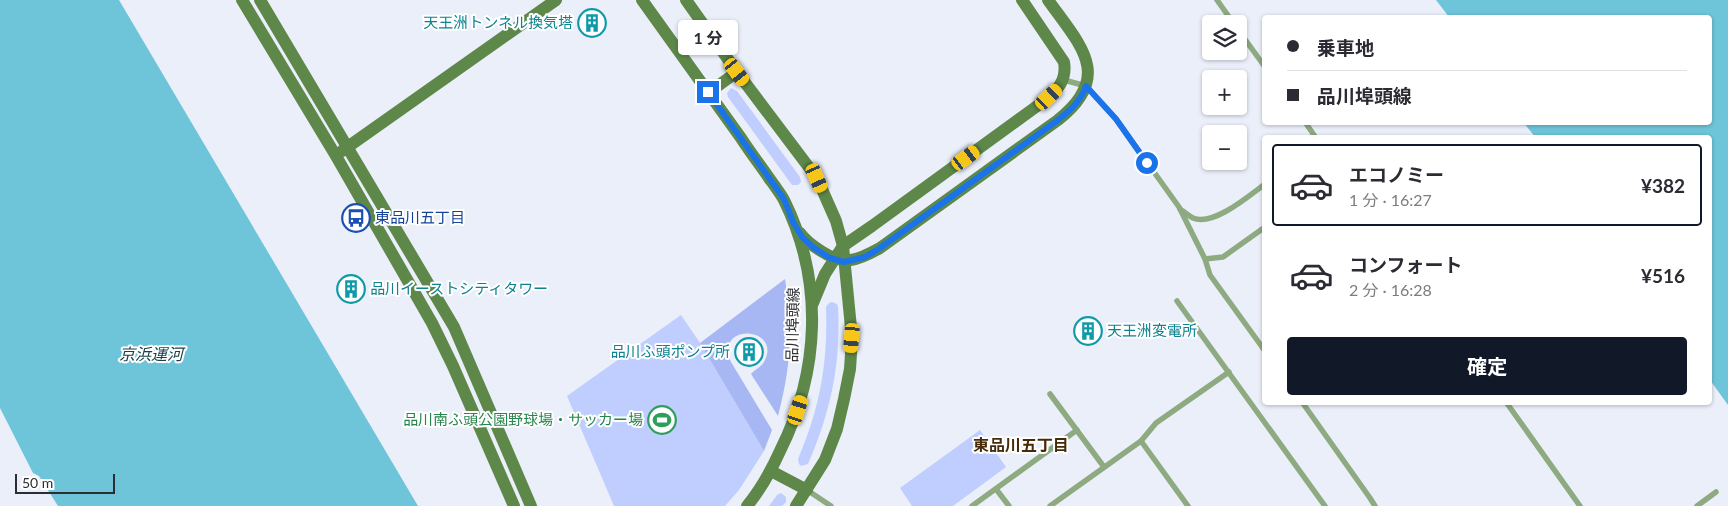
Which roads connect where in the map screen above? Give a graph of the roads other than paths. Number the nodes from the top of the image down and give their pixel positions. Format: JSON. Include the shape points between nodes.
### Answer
{"nodes":[{"id":1,"x":242,"y":0,"type":"edge"},
{"id":2,"x":260,"y":0,"type":"edge"},
{"id":3,"x":556,"y":0,"type":"edge"},
{"id":4,"x":642,"y":0,"type":"edge"},
{"id":5,"x":686,"y":0,"type":"edge"},
{"id":6,"x":1022,"y":0,"type":"edge"},
{"id":7,"x":1048,"y":0,"type":"edge"},
{"id":8,"x":1217,"y":0,"type":"edge"},
{"id":9,"x":1228,"y":15,"type":"edge"},
{"id":10,"x":1247,"y":42,"type":"edge"},
{"id":11,"x":1262,"y":63,"type":"edge"},
{"id":12,"x":737,"y":72,"type":"junction"},
{"id":13,"x":1064,"y":80,"type":"junction"},
{"id":14,"x":1086,"y":86,"type":"junction"},
{"id":15,"x":708,"y":92,"type":"junction"},
{"id":16,"x":348,"y":147,"type":"junction"},
{"id":17,"x":336,"y":156,"type":"junction"},
{"id":18,"x":1262,"y":186,"type":"edge"},
{"id":19,"x":1179,"y":208,"type":"junction"},
{"id":20,"x":793,"y":222,"type":"junction"},
{"id":21,"x":1262,"y":229,"type":"edge"},
{"id":22,"x":843,"y":246,"type":"junction"},
{"id":23,"x":1205,"y":259,"type":"junction"},
{"id":24,"x":840,"y":260,"type":"junction"},
{"id":25,"x":1177,"y":301,"type":"dead end"},
{"id":26,"x":812,"y":306,"type":"junction"},
{"id":27,"x":1262,"y":347,"type":"edge"},
{"id":28,"x":1229,"y":372,"type":"junction"},
{"id":29,"x":1050,"y":394,"type":"dead end"},
{"id":30,"x":1304,"y":405,"type":"edge"},
{"id":31,"x":1508,"y":405,"type":"edge"},
{"id":32,"x":1077,"y":430,"type":"junction"},
{"id":33,"x":1141,"y":441,"type":"junction"},
{"id":34,"x":1104,"y":467,"type":"junction"},
{"id":35,"x":771,"y":471,"type":"junction"},
{"id":36,"x":996,"y":489,"type":"junction"},
{"id":37,"x":807,"y":490,"type":"junction"},
{"id":38,"x":1716,"y":492,"type":"dead end"},
{"id":39,"x":514,"y":506,"type":"edge"},
{"id":40,"x":531,"y":506,"type":"edge"},
{"id":41,"x":747,"y":506,"type":"edge"},
{"id":42,"x":796,"y":506,"type":"edge"},
{"id":43,"x":831,"y":506,"type":"edge"},
{"id":44,"x":972,"y":506,"type":"edge"},
{"id":45,"x":1009,"y":506,"type":"edge"},
{"id":46,"x":1050,"y":506,"type":"edge"},
{"id":47,"x":1188,"y":506,"type":"edge"},
{"id":48,"x":1325,"y":506,"type":"edge"},
{"id":49,"x":1375,"y":506,"type":"edge"},
{"id":50,"x":1580,"y":506,"type":"edge"},
{"id":51,"x":1697,"y":506,"type":"edge"}],
"edges":[{"from":1,"to":17,"type":"street"},
{"from":2,"to":16,"type":"street"},
{"from":3,"to":16,"type":"street"},
{"from":4,"to":15,"type":"street","name":"品川埠頭線"},
{"from":5,"to":12,"type":"street"},
{"from":6,"to":13,"type":"street","via":[[1060,54],[1066,71]]},
{"from":7,"to":14,"type":"street","via":[[1084,52]]},
{"from":8,"to":9,"type":"lane"},
{"from":10,"to":11,"type":"lane"},
{"from":12,"to":15,"type":"street"},
{"from":12,"to":22,"type":"street","via":[[817,178]]},
{"from":13,"to":14,"type":"lane"},
{"from":13,"to":22,"type":"street","via":[[1044,101]]},
{"from":14,"to":19,"type":"lane","via":[[1116,119]]},
{"from":14,"to":24,"type":"street","via":[[1075,106],[1058,120],[880,248],[865,257]]},
{"from":15,"to":20,"type":"street","name":"品川埠頭線","via":[[784,199]]},
{"from":16,"to":17,"type":"street"},
{"from":16,"to":40,"type":"street","via":[[454,327]]},
{"from":17,"to":39,"type":"street","via":[[442,340]]},
{"from":18,"to":19,"type":"lane","via":[[1224,214],[1206,219],[1194,219]]},
{"from":19,"to":23,"type":"lane"},
{"from":20,"to":24,"type":"street","via":[[814,248]]},
{"from":20,"to":26,"type":"street","name":"品川埠頭線","via":[[801,242]]},
{"from":21,"to":23,"type":"lane","via":[[1223,257]]},
{"from":22,"to":24,"type":"street"},
{"from":23,"to":27,"type":"lane","via":[[1210,275]]},
{"from":24,"to":26,"type":"street","via":[[825,274]]},
{"from":24,"to":37,"type":"street","via":[[852,338],[850,369],[837,429],[825,460]]},
{"from":25,"to":28,"type":"lane"},
{"from":26,"to":35,"type":"street","name":"品川埠頭線","via":[[811,350],[804,393]]},
{"from":28,"to":33,"type":"lane","via":[[1156,423]]},
{"from":28,"to":48,"type":"lane"},
{"from":29,"to":32,"type":"lane"},
{"from":30,"to":49,"type":"lane"},
{"from":31,"to":50,"type":"lane"},
{"from":32,"to":34,"type":"lane"},
{"from":32,"to":36,"type":"lane"},
{"from":33,"to":34,"type":"lane"},
{"from":33,"to":47,"type":"lane"},
{"from":34,"to":46,"type":"lane"},
{"from":35,"to":37,"type":"street"},
{"from":35,"to":41,"type":"street","name":"品川埠頭線"},
{"from":36,"to":44,"type":"lane"},
{"from":36,"to":45,"type":"lane"},
{"from":37,"to":42,"type":"street"},
{"from":37,"to":43,"type":"lane"},
{"from":38,"to":51,"type":"lane"}]}
